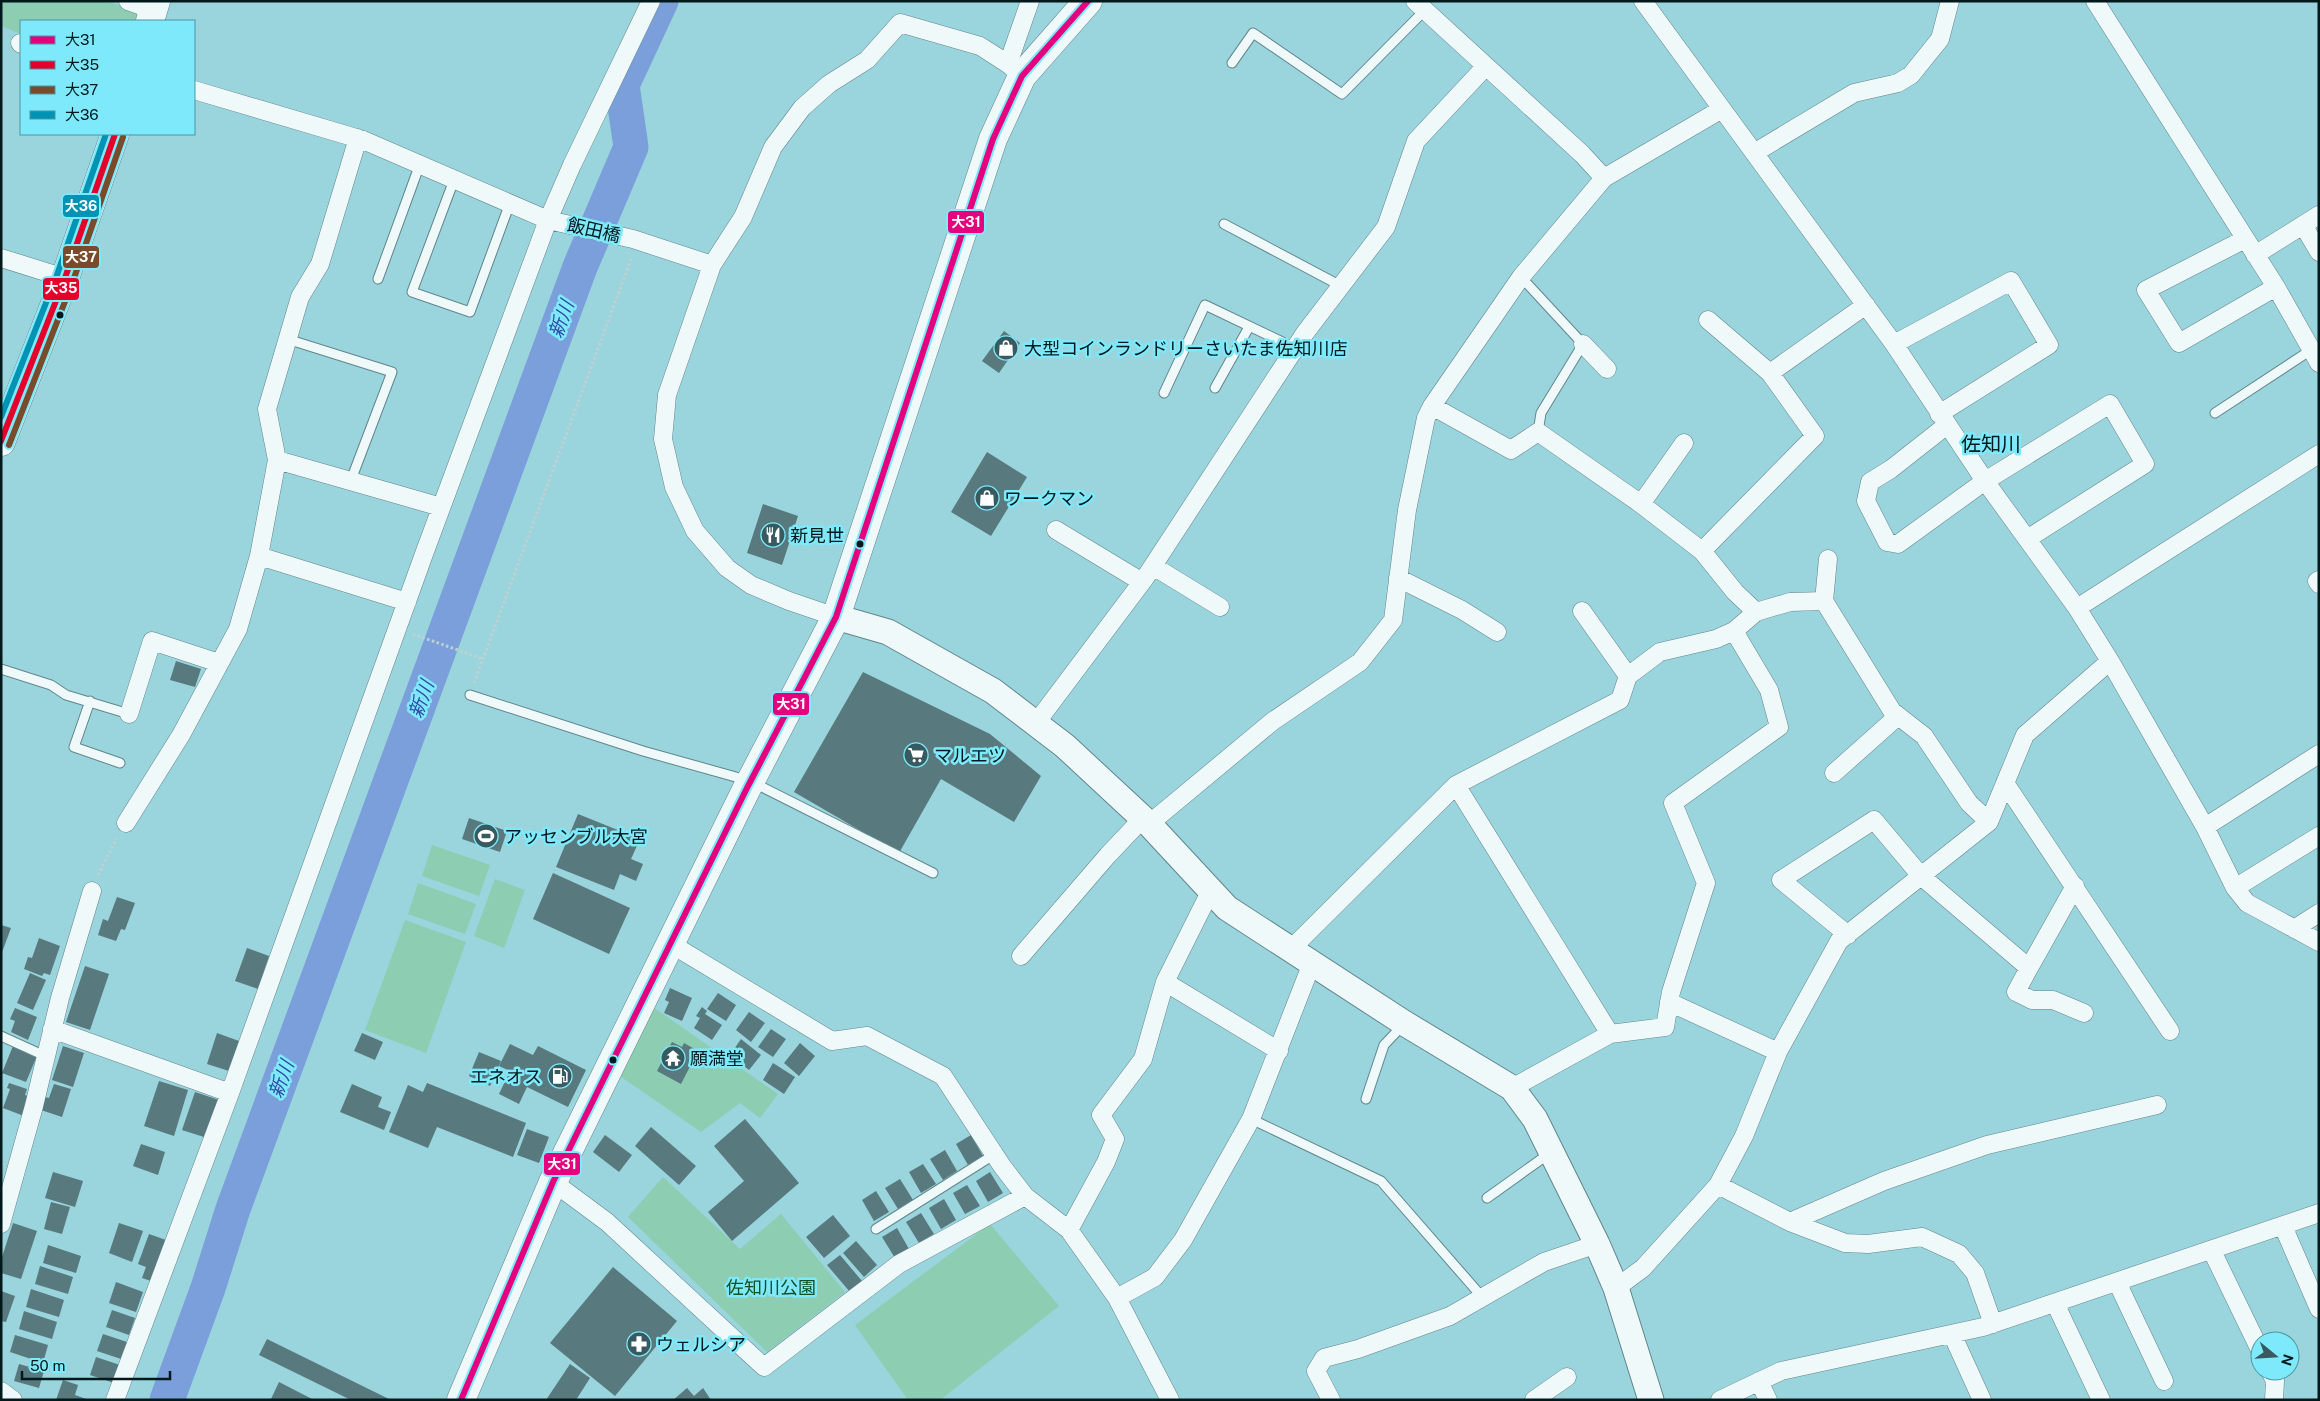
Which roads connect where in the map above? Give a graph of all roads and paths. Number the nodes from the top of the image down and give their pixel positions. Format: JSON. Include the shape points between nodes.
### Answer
{"nodes":[{"id":1,"x":651,"y":1,"type":"edge"},
{"id":2,"x":1030,"y":1,"type":"edge"},
{"id":3,"x":1088,"y":1,"type":"edge"},
{"id":4,"x":1643,"y":1,"type":"edge"},
{"id":5,"x":1950,"y":1,"type":"edge"},
{"id":6,"x":2096,"y":1,"type":"edge"},
{"id":7,"x":1420,"y":6,"type":"edge"},
{"id":8,"x":1232,"y":63,"type":"dead end"},
{"id":9,"x":1486,"y":66,"type":"junction"},
{"id":10,"x":1015,"y":70,"type":"junction"},
{"id":11,"x":195,"y":90,"type":"edge"},
{"id":12,"x":1722,"y":109,"type":"junction"},
{"id":13,"x":115,"y":135,"type":"edge"},
{"id":14,"x":358,"y":138,"type":"junction"},
{"id":15,"x":1754,"y":153,"type":"junction"},
{"id":16,"x":420,"y":164,"type":"junction"},
{"id":17,"x":1604,"y":178,"type":"junction"},
{"id":18,"x":454,"y":180,"type":"junction"},
{"id":19,"x":510,"y":203,"type":"junction"},
{"id":20,"x":2319,"y":215,"type":"edge"},
{"id":21,"x":551,"y":221,"type":"junction"},
{"id":22,"x":1224,"y":224,"type":"dead end"},
{"id":23,"x":2303,"y":225,"type":"junction"},
{"id":24,"x":2245,"y":239,"type":"junction"},
{"id":25,"x":636,"y":240,"type":"junction"},
{"id":26,"x":2319,"y":252,"type":"edge"},
{"id":27,"x":2256,"y":255,"type":"junction"},
{"id":28,"x":1,"y":258,"type":"edge"},
{"id":29,"x":712,"y":265,"type":"junction"},
{"id":30,"x":1521,"y":277,"type":"junction"},
{"id":31,"x":65,"y":278,"type":"junction"},
{"id":32,"x":378,"y":279,"type":"dead end"},
{"id":33,"x":1341,"y":286,"type":"junction"},
{"id":34,"x":2276,"y":287,"type":"junction"},
{"id":35,"x":1866,"y":305,"type":"junction"},
{"id":36,"x":1708,"y":320,"type":"dead end"},
{"id":37,"x":1249,"y":326,"type":"junction"},
{"id":38,"x":287,"y":339,"type":"junction"},
{"id":39,"x":1583,"y":344,"type":"junction"},
{"id":40,"x":1894,"y":344,"type":"junction"},
{"id":41,"x":1295,"y":348,"type":"junction"},
{"id":42,"x":2315,"y":357,"type":"edge"},
{"id":43,"x":1606,"y":369,"type":"dead end"},
{"id":44,"x":1770,"y":373,"type":"junction"},
{"id":45,"x":1215,"y":388,"type":"dead end"},
{"id":46,"x":1164,"y":393,"type":"dead end"},
{"id":47,"x":1432,"y":406,"type":"junction"},
{"id":48,"x":2214,"y":413,"type":"dead end"},
{"id":49,"x":1943,"y":419,"type":"junction"},
{"id":50,"x":1538,"y":432,"type":"junction"},
{"id":51,"x":1,"y":442,"type":"edge"},
{"id":52,"x":1684,"y":443,"type":"dead end"},
{"id":53,"x":2319,"y":454,"type":"edge"},
{"id":54,"x":276,"y":460,"type":"junction"},
{"id":55,"x":351,"y":480,"type":"junction"},
{"id":56,"x":1984,"y":481,"type":"junction"},
{"id":57,"x":1641,"y":504,"type":"junction"},
{"id":58,"x":441,"y":507,"type":"junction"},
{"id":59,"x":1056,"y":530,"type":"dead end"},
{"id":60,"x":2027,"y":539,"type":"junction"},
{"id":61,"x":1702,"y":551,"type":"junction"},
{"id":62,"x":259,"y":556,"type":"junction"},
{"id":63,"x":1828,"y":559,"type":"dead end"},
{"id":64,"x":1153,"y":566,"type":"junction"},
{"id":65,"x":1398,"y":578,"type":"junction"},
{"id":66,"x":2319,"y":580,"type":"edge"},
{"id":67,"x":1142,"y":582,"type":"junction"},
{"id":68,"x":2319,"y":584,"type":"edge"},
{"id":69,"x":1824,"y":601,"type":"junction"},
{"id":70,"x":406,"y":602,"type":"junction"},
{"id":71,"x":1220,"y":607,"type":"dead end"},
{"id":72,"x":2077,"y":608,"type":"junction"},
{"id":73,"x":1582,"y":611,"type":"dead end"},
{"id":74,"x":1756,"y":612,"type":"junction"},
{"id":75,"x":836,"y":616,"type":"junction"},
{"id":76,"x":407,"y":632,"type":"dead end"},
{"id":77,"x":1496,"y":632,"type":"dead end"},
{"id":78,"x":1734,"y":632,"type":"junction"},
{"id":79,"x":483,"y":659,"type":"junction"},
{"id":80,"x":2110,"y":662,"type":"junction"},
{"id":81,"x":219,"y":663,"type":"junction"},
{"id":82,"x":1,"y":669,"type":"edge"},
{"id":83,"x":1628,"y":676,"type":"junction"},
{"id":84,"x":470,"y":695,"type":"joint"},
{"id":85,"x":90,"y":701,"type":"junction"},
{"id":86,"x":129,"y":714,"type":"joint"},
{"id":87,"x":1898,"y":716,"type":"junction"},
{"id":88,"x":1036,"y":723,"type":"junction"},
{"id":89,"x":2319,"y":754,"type":"edge"},
{"id":90,"x":120,"y":763,"type":"dead end"},
{"id":91,"x":1834,"y":773,"type":"dead end"},
{"id":92,"x":750,"y":781,"type":"junction"},
{"id":93,"x":2005,"y":783,"type":"junction"},
{"id":94,"x":1456,"y":785,"type":"junction"},
{"id":95,"x":1146,"y":821,"type":"junction"},
{"id":96,"x":126,"y":822,"type":"joint"},
{"id":97,"x":1989,"y":822,"type":"junction"},
{"id":98,"x":2205,"y":827,"type":"junction"},
{"id":99,"x":2319,"y":836,"type":"edge"},
{"id":100,"x":933,"y":873,"type":"dead end"},
{"id":101,"x":1921,"y":876,"type":"junction"},
{"id":102,"x":2075,"y":886,"type":"junction"},
{"id":103,"x":2235,"y":888,"type":"junction"},
{"id":104,"x":1211,"y":890,"type":"junction"},
{"id":105,"x":92,"y":891,"type":"joint"},
{"id":106,"x":2319,"y":913,"type":"edge"},
{"id":107,"x":2294,"y":929,"type":"junction"},
{"id":108,"x":1848,"y":935,"type":"junction"},
{"id":109,"x":2319,"y":942,"type":"edge"},
{"id":110,"x":671,"y":944,"type":"junction"},
{"id":111,"x":1291,"y":949,"type":"junction"},
{"id":112,"x":1021,"y":956,"type":"dead end"},
{"id":113,"x":1312,"y":963,"type":"junction"},
{"id":114,"x":2030,"y":968,"type":"junction"},
{"id":115,"x":1165,"y":982,"type":"junction"},
{"id":116,"x":1670,"y":1002,"type":"junction"},
{"id":117,"x":2084,"y":1014,"type":"dead end"},
{"id":118,"x":1404,"y":1023,"type":"junction"},
{"id":119,"x":52,"y":1029,"type":"junction"},
{"id":120,"x":2170,"y":1031,"type":"dead end"},
{"id":121,"x":1610,"y":1034,"type":"junction"},
{"id":122,"x":1,"y":1036,"type":"edge"},
{"id":123,"x":1279,"y":1051,"type":"junction"},
{"id":124,"x":1778,"y":1052,"type":"junction"},
{"id":125,"x":46,"y":1056,"type":"junction"},
{"id":126,"x":1512,"y":1088,"type":"junction"},
{"id":127,"x":230,"y":1093,"type":"junction"},
{"id":128,"x":1366,"y":1100,"type":"dead end"},
{"id":129,"x":2157,"y":1105,"type":"dead end"},
{"id":130,"x":1251,"y":1119,"type":"junction"},
{"id":131,"x":1553,"y":1151,"type":"junction"},
{"id":132,"x":994,"y":1154,"type":"junction"},
{"id":133,"x":553,"y":1182,"type":"junction"},
{"id":134,"x":1718,"y":1185,"type":"junction"},
{"id":135,"x":1025,"y":1196,"type":"junction"},
{"id":136,"x":1487,"y":1198,"type":"dead end"},
{"id":137,"x":2319,"y":1214,"type":"edge"},
{"id":138,"x":1790,"y":1222,"type":"junction"},
{"id":139,"x":1,"y":1224,"type":"edge"},
{"id":140,"x":2283,"y":1226,"type":"junction"},
{"id":141,"x":876,"y":1228,"type":"dead end"},
{"id":142,"x":1069,"y":1230,"type":"junction"},
{"id":143,"x":1597,"y":1244,"type":"junction"},
{"id":144,"x":2212,"y":1251,"type":"junction"},
{"id":145,"x":2117,"y":1282,"type":"junction"},
{"id":146,"x":1616,"y":1288,"type":"junction"},
{"id":147,"x":1117,"y":1298,"type":"junction"},
{"id":148,"x":1484,"y":1298,"type":"junction"},
{"id":149,"x":2055,"y":1303,"type":"junction"},
{"id":150,"x":2319,"y":1309,"type":"edge"},
{"id":151,"x":1993,"y":1324,"type":"junction"},
{"id":152,"x":2251,"y":1331,"type":"edge"},
{"id":153,"x":1952,"y":1334,"type":"junction"},
{"id":154,"x":1567,"y":1377,"type":"dead end"},
{"id":155,"x":1759,"y":1381,"type":"junction"},
{"id":156,"x":2164,"y":1381,"type":"dead end"},
{"id":157,"x":2275,"y":1381,"type":"edge"},
{"id":158,"x":1,"y":1391,"type":"edge"},
{"id":159,"x":13,"y":1400,"type":"edge"},
{"id":160,"x":115,"y":1400,"type":"edge"},
{"id":161,"x":461,"y":1400,"type":"edge"},
{"id":162,"x":1170,"y":1400,"type":"edge"},
{"id":163,"x":1331,"y":1400,"type":"edge"},
{"id":164,"x":1534,"y":1400,"type":"edge"},
{"id":165,"x":1651,"y":1400,"type":"edge"},
{"id":166,"x":1720,"y":1400,"type":"edge"},
{"id":167,"x":1768,"y":1400,"type":"edge"},
{"id":168,"x":1982,"y":1400,"type":"edge"},
{"id":169,"x":2101,"y":1400,"type":"edge"},
{"id":170,"x":2274,"y":1400,"type":"edge"}],
"edges":[{"from":1,"to":21,"type":"street","via":[[572,165]]},
{"from":2,"to":10,"type":"street"},
{"from":3,"to":10,"type":"main road"},
{"from":4,"to":12,"type":"street"},
{"from":5,"to":15,"type":"street","via":[[1940,39],[1911,74],[1898,83],[1854,93]]},
{"from":6,"to":24,"type":"street"},
{"from":7,"to":8,"type":"lane","via":[[1342,94],[1253,33]]},
{"from":7,"to":9,"type":"street"},
{"from":9,"to":17,"type":"street"},
{"from":9,"to":33,"type":"street","via":[[1416,141],[1386,227]]},
{"from":10,"to":29,"type":"street","via":[[980,46],[900,23],[867,60],[829,84],[802,108],[773,146],[743,217]]},
{"from":10,"to":75,"type":"main road"},
{"from":11,"to":14,"type":"street","name":"飯田橋"},
{"from":12,"to":15,"type":"street"},
{"from":12,"to":17,"type":"street"},
{"from":13,"to":31,"type":"main road"},
{"from":14,"to":16,"type":"street","name":"飯田橋"},
{"from":14,"to":38,"type":"street","via":[[320,264],[300,297]]},
{"from":15,"to":35,"type":"street"},
{"from":16,"to":18,"type":"street","name":"飯田橋"},
{"from":16,"to":32,"type":"lane"},
{"from":17,"to":30,"type":"street"},
{"from":18,"to":19,"type":"street","name":"飯田橋"},
{"from":18,"to":19,"type":"lane","via":[[412,292],[470,312]]},
{"from":19,"to":21,"type":"street","name":"飯田橋"},
{"from":20,"to":23,"type":"street"},
{"from":21,"to":25,"type":"street","name":"飯田橋"},
{"from":21,"to":58,"type":"street"},
{"from":22,"to":33,"type":"lane"},
{"from":23,"to":26,"type":"street"},
{"from":23,"to":27,"type":"street"},
{"from":24,"to":27,"type":"street"},
{"from":24,"to":34,"type":"street","via":[[2146,290],[2179,343]]},
{"from":25,"to":29,"type":"street","name":"飯田橋"},
{"from":25,"to":79,"type":"path"},
{"from":27,"to":34,"type":"street"},
{"from":28,"to":31,"type":"street"},
{"from":29,"to":75,"type":"street","via":[[667,395],[663,439],[674,486],[695,531],[727,568],[751,585]]},
{"from":30,"to":39,"type":"lane"},
{"from":30,"to":47,"type":"street"},
{"from":31,"to":51,"type":"main road"},
{"from":33,"to":41,"type":"street"},
{"from":34,"to":42,"type":"street"},
{"from":35,"to":40,"type":"street"},
{"from":35,"to":44,"type":"street"},
{"from":36,"to":44,"type":"street"},
{"from":37,"to":41,"type":"lane"},
{"from":37,"to":45,"type":"lane"},
{"from":37,"to":46,"type":"lane","via":[[1205,305]]},
{"from":38,"to":54,"type":"street","via":[[267,409]]},
{"from":38,"to":55,"type":"lane","via":[[392,372]]},
{"from":39,"to":43,"type":"street"},
{"from":39,"to":50,"type":"lane","via":[[1541,413]]},
{"from":40,"to":49,"type":"street"},
{"from":40,"to":49,"type":"street","via":[[2011,281],[2049,345]]},
{"from":41,"to":64,"type":"street"},
{"from":42,"to":48,"type":"lane"},
{"from":44,"to":61,"type":"street","via":[[1815,436]]},
{"from":47,"to":50,"type":"street","via":[[1511,450]]},
{"from":47,"to":65,"type":"street","via":[[1426,418],[1407,510]]},
{"from":49,"to":56,"type":"street"},
{"from":49,"to":56,"type":"street","via":[[1891,469],[1870,482],[1866,501],[1887,542],[1898,544]]},
{"from":50,"to":57,"type":"street"},
{"from":52,"to":57,"type":"street"},
{"from":53,"to":72,"type":"street"},
{"from":54,"to":55,"type":"street"},
{"from":54,"to":62,"type":"street"},
{"from":55,"to":58,"type":"street"},
{"from":56,"to":60,"type":"street"},
{"from":56,"to":60,"type":"street","via":[[2110,404],[2146,464]]},
{"from":57,"to":61,"type":"street"},
{"from":58,"to":70,"type":"street"},
{"from":59,"to":67,"type":"street"},
{"from":60,"to":72,"type":"street"},
{"from":61,"to":74,"type":"street"},
{"from":62,"to":70,"type":"street"},
{"from":62,"to":81,"type":"street","via":[[238,629]]},
{"from":63,"to":69,"type":"street"},
{"from":64,"to":67,"type":"street"},
{"from":64,"to":71,"type":"street"},
{"from":65,"to":77,"type":"street","via":[[1462,610]]},
{"from":65,"to":95,"type":"street","via":[[1393,620],[1360,662],[1273,721]]},
{"from":66,"to":68,"type":"street"},
{"from":67,"to":88,"type":"street"},
{"from":69,"to":74,"type":"street","via":[[1790,602]]},
{"from":69,"to":87,"type":"street"},
{"from":70,"to":127,"type":"street"},
{"from":72,"to":80,"type":"street"},
{"from":73,"to":83,"type":"street"},
{"from":74,"to":78,"type":"street"},
{"from":75,"to":88,"type":"street","via":[[888,632],[993,691]]},
{"from":75,"to":92,"type":"main road"},
{"from":76,"to":79,"type":"path"},
{"from":78,"to":83,"type":"street","via":[[1660,652]]},
{"from":78,"to":116,"type":"street","via":[[1769,690],[1780,727],[1673,803],[1706,884]]},
{"from":79,"to":84,"type":"path"},
{"from":80,"to":93,"type":"street","via":[[2025,735]]},
{"from":80,"to":98,"type":"street"},
{"from":81,"to":86,"type":"street","via":[[152,641]]},
{"from":81,"to":96,"type":"street","via":[[181,735]]},
{"from":82,"to":85,"type":"lane"},
{"from":83,"to":94,"type":"street","via":[[1620,700]]},
{"from":84,"to":92,"type":"lane","via":[[643,751]]},
{"from":85,"to":86,"type":"lane"},
{"from":85,"to":90,"type":"lane","via":[[74,747]]},
{"from":87,"to":91,"type":"street"},
{"from":87,"to":97,"type":"street","via":[[1924,736],[1969,803]]},
{"from":88,"to":95,"type":"street"},
{"from":89,"to":98,"type":"street"},
{"from":92,"to":100,"type":"lane"},
{"from":92,"to":110,"type":"main road"},
{"from":93,"to":97,"type":"street"},
{"from":93,"to":102,"type":"street"},
{"from":94,"to":111,"type":"street"},
{"from":94,"to":121,"type":"street"},
{"from":95,"to":104,"type":"street"},
{"from":95,"to":112,"type":"street","via":[[1108,855]]},
{"from":96,"to":105,"type":"path"},
{"from":97,"to":101,"type":"street"},
{"from":98,"to":103,"type":"street"},
{"from":99,"to":103,"type":"street"},
{"from":101,"to":108,"type":"street"},
{"from":101,"to":108,"type":"street","via":[[1874,820],[1781,880]]},
{"from":101,"to":114,"type":"street"},
{"from":102,"to":114,"type":"street"},
{"from":102,"to":120,"type":"street"},
{"from":103,"to":107,"type":"street","via":[[2247,903]]},
{"from":104,"to":111,"type":"street","via":[[1227,908]]},
{"from":104,"to":115,"type":"street"},
{"from":105,"to":119,"type":"street"},
{"from":106,"to":107,"type":"street"},
{"from":107,"to":109,"type":"street"},
{"from":108,"to":124,"type":"street","via":[[1839,941]]},
{"from":110,"to":132,"type":"street","via":[[832,1041],[867,1036],[943,1076]]},
{"from":110,"to":133,"type":"main road"},
{"from":111,"to":113,"type":"street"},
{"from":113,"to":118,"type":"street"},
{"from":113,"to":123,"type":"street"},
{"from":114,"to":117,"type":"street","via":[[2016,992],[2032,1000],[2052,1000]]},
{"from":115,"to":123,"type":"street"},
{"from":115,"to":142,"type":"street","via":[[1143,1059],[1101,1115],[1115,1139]]},
{"from":116,"to":121,"type":"street","via":[[1665,1027]]},
{"from":116,"to":124,"type":"street"},
{"from":118,"to":126,"type":"street"},
{"from":118,"to":128,"type":"lane","via":[[1384,1045]]},
{"from":119,"to":125,"type":"street"},
{"from":119,"to":127,"type":"street"},
{"from":121,"to":126,"type":"street"},
{"from":122,"to":125,"type":"lane"},
{"from":123,"to":130,"type":"street"},
{"from":124,"to":134,"type":"street","via":[[1744,1136]]},
{"from":125,"to":139,"type":"street"},
{"from":126,"to":131,"type":"street"},
{"from":127,"to":160,"type":"street"},
{"from":129,"to":138,"type":"street","via":[[1987,1145],[1884,1180]]},
{"from":130,"to":147,"type":"street","via":[[1184,1240],[1155,1277]]},
{"from":130,"to":148,"type":"lane","via":[[1381,1181]]},
{"from":131,"to":136,"type":"lane"},
{"from":131,"to":143,"type":"street"},
{"from":132,"to":135,"type":"street"},
{"from":132,"to":141,"type":"lane"},
{"from":133,"to":135,"type":"street","via":[[607,1222],[764,1367],[899,1264]]},
{"from":133,"to":161,"type":"main road"},
{"from":134,"to":138,"type":"street"},
{"from":134,"to":146,"type":"street","via":[[1643,1268]]},
{"from":135,"to":142,"type":"street"},
{"from":137,"to":140,"type":"street"},
{"from":138,"to":151,"type":"street","via":[[1845,1243],[1868,1244],[1922,1237],[1959,1254],[1976,1273]]},
{"from":140,"to":144,"type":"street"},
{"from":140,"to":150,"type":"street"},
{"from":142,"to":147,"type":"street"},
{"from":143,"to":146,"type":"street"},
{"from":143,"to":148,"type":"street","via":[[1544,1262]]},
{"from":144,"to":145,"type":"street"},
{"from":144,"to":152,"type":"street"},
{"from":145,"to":149,"type":"street"},
{"from":145,"to":156,"type":"street"},
{"from":146,"to":165,"type":"street"},
{"from":147,"to":162,"type":"street"},
{"from":148,"to":163,"type":"street","via":[[1450,1316],[1324,1358],[1316,1372]]},
{"from":149,"to":151,"type":"street"},
{"from":149,"to":169,"type":"street"},
{"from":151,"to":153,"type":"street"},
{"from":153,"to":155,"type":"street","via":[[1781,1371]]},
{"from":153,"to":168,"type":"street"},
{"from":154,"to":164,"type":"street"},
{"from":155,"to":166,"type":"street"},
{"from":155,"to":167,"type":"street"},
{"from":157,"to":170,"type":"street"},
{"from":158,"to":159,"type":"street"}]}
